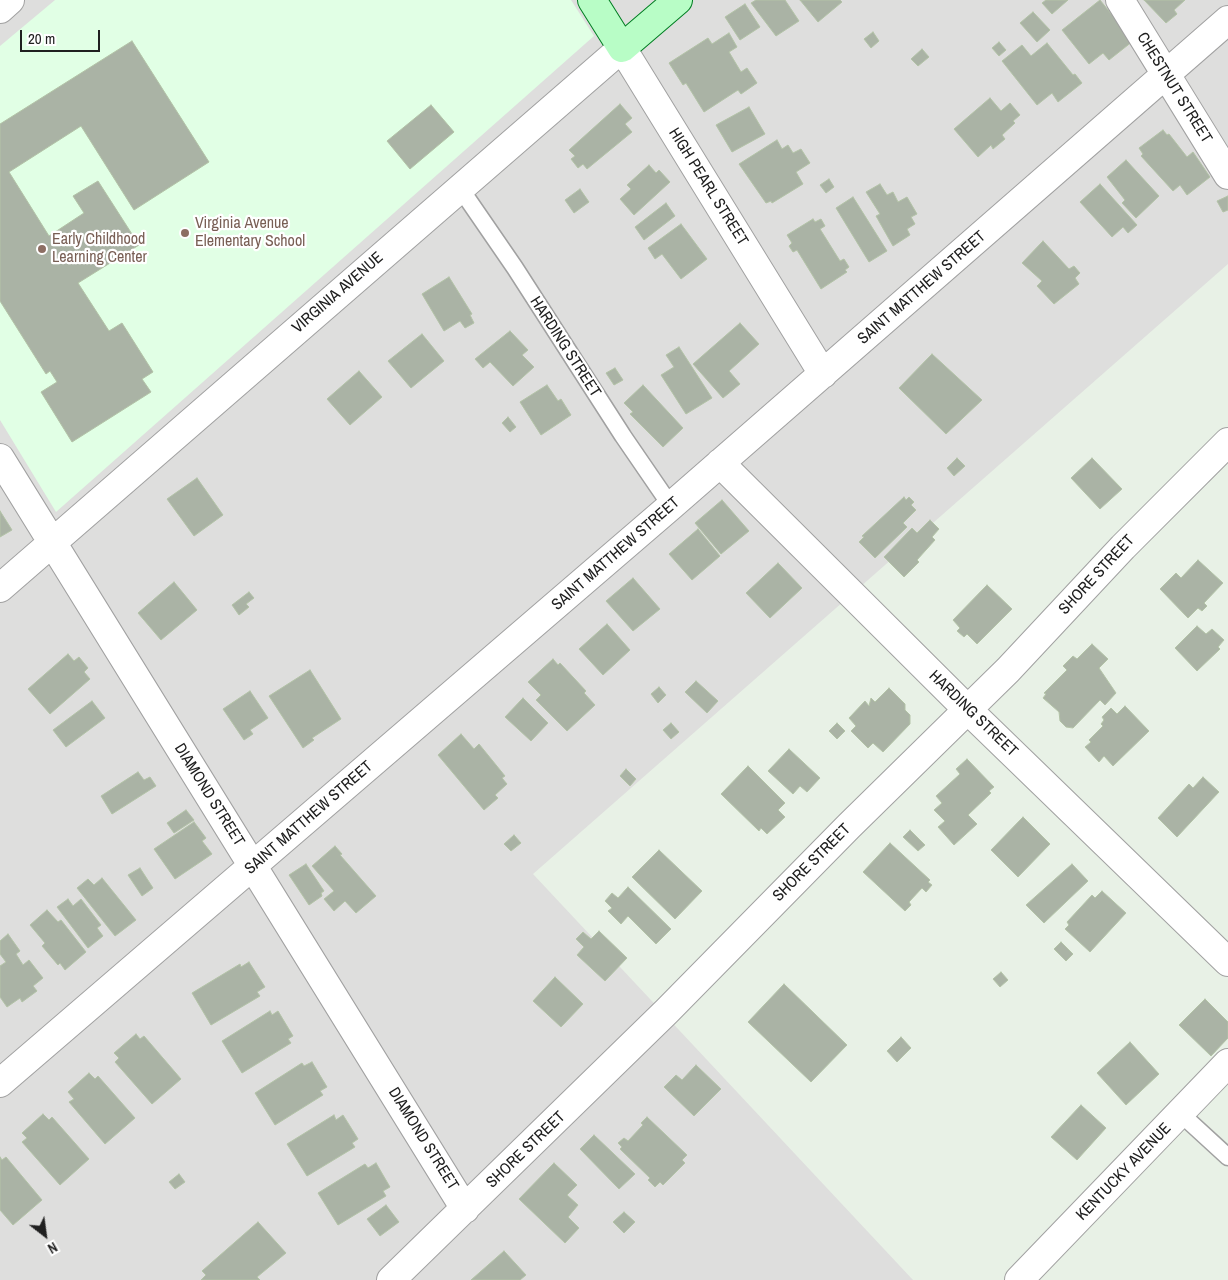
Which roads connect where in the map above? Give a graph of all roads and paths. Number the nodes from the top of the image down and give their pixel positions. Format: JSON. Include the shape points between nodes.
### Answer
{"nodes":[{"id":1,"x":10,"y":0,"type":"edge"},
{"id":2,"x":592,"y":0,"type":"edge"},
{"id":3,"x":678,"y":0,"type":"edge"},
{"id":4,"x":1120,"y":0,"type":"edge"},
{"id":5,"x":0,"y":9,"type":"edge"},
{"id":6,"x":1228,"y":20,"type":"edge"},
{"id":7,"x":622,"y":48,"type":"junction"},
{"id":8,"x":1166,"y":74,"type":"junction"},
{"id":9,"x":1228,"y":175,"type":"edge"},
{"id":10,"x":460,"y":188,"type":"junction"},
{"id":11,"x":823,"y":374,"type":"junction"},
{"id":12,"x":1228,"y":442,"type":"edge"},
{"id":13,"x":0,"y":458,"type":"edge"},
{"id":14,"x":720,"y":463,"type":"junction"},
{"id":15,"x":671,"y":506,"type":"junction"},
{"id":16,"x":51,"y":543,"type":"junction"},
{"id":17,"x":0,"y":588,"type":"edge"},
{"id":18,"x":968,"y":710,"type":"junction"},
{"id":19,"x":253,"y":865,"type":"junction"},
{"id":20,"x":1228,"y":962,"type":"edge"},
{"id":21,"x":1228,"y":1063,"type":"edge"},
{"id":22,"x":0,"y":1083,"type":"edge"},
{"id":23,"x":1180,"y":1113,"type":"junction"},
{"id":24,"x":1228,"y":1157,"type":"edge"},
{"id":25,"x":466,"y":1209,"type":"junction"},
{"id":26,"x":391,"y":1280,"type":"edge"},
{"id":27,"x":1019,"y":1280,"type":"edge"}],
"edges":[{"from":1,"to":5,"type":"street"},
{"from":2,"to":7,"type":"street","name":"HIGH PEARL STREET"},
{"from":3,"to":7,"type":"street","name":"VIRGINIA AVENUE"},
{"from":4,"to":8,"type":"street","name":"CHESTNUT STREET"},
{"from":6,"to":8,"type":"street","name":"SAINT MATTHEW STREET"},
{"from":7,"to":10,"type":"street","name":"VIRGINIA AVENUE"},
{"from":7,"to":11,"type":"street","name":"HIGH PEARL STREET"},
{"from":8,"to":9,"type":"street","name":"CHESTNUT STREET"},
{"from":8,"to":11,"type":"street","name":"SAINT MATTHEW STREET"},
{"from":10,"to":15,"type":"lane","name":"HARDING STREET"},
{"from":10,"to":16,"type":"street","name":"VIRGINIA AVENUE"},
{"from":11,"to":14,"type":"street","name":"SAINT MATTHEW STREET"},
{"from":12,"to":18,"type":"street","name":"SHORE STREET"},
{"from":13,"to":16,"type":"street","name":"DIAMOND STREET"},
{"from":14,"to":15,"type":"street","name":"SAINT MATTHEW STREET"},
{"from":14,"to":18,"type":"street","name":"HARDING STREET"},
{"from":15,"to":19,"type":"street","name":"SAINT MATTHEW STREET"},
{"from":16,"to":17,"type":"street","name":"VIRGINIA AVENUE"},
{"from":16,"to":19,"type":"street","name":"DIAMOND STREET"},
{"from":18,"to":20,"type":"street","name":"HARDING STREET"},
{"from":18,"to":25,"type":"street","name":"SHORE STREET"},
{"from":19,"to":22,"type":"street","name":"SAINT MATTHEW STREET"},
{"from":19,"to":25,"type":"street","name":"DIAMOND STREET"},
{"from":21,"to":23,"type":"street","name":"KENTUCKY AVENUE"},
{"from":23,"to":24,"type":"lane"},
{"from":23,"to":27,"type":"street","name":"KENTUCKY AVENUE"},
{"from":25,"to":26,"type":"street","name":"SHORE STREET"}]}
